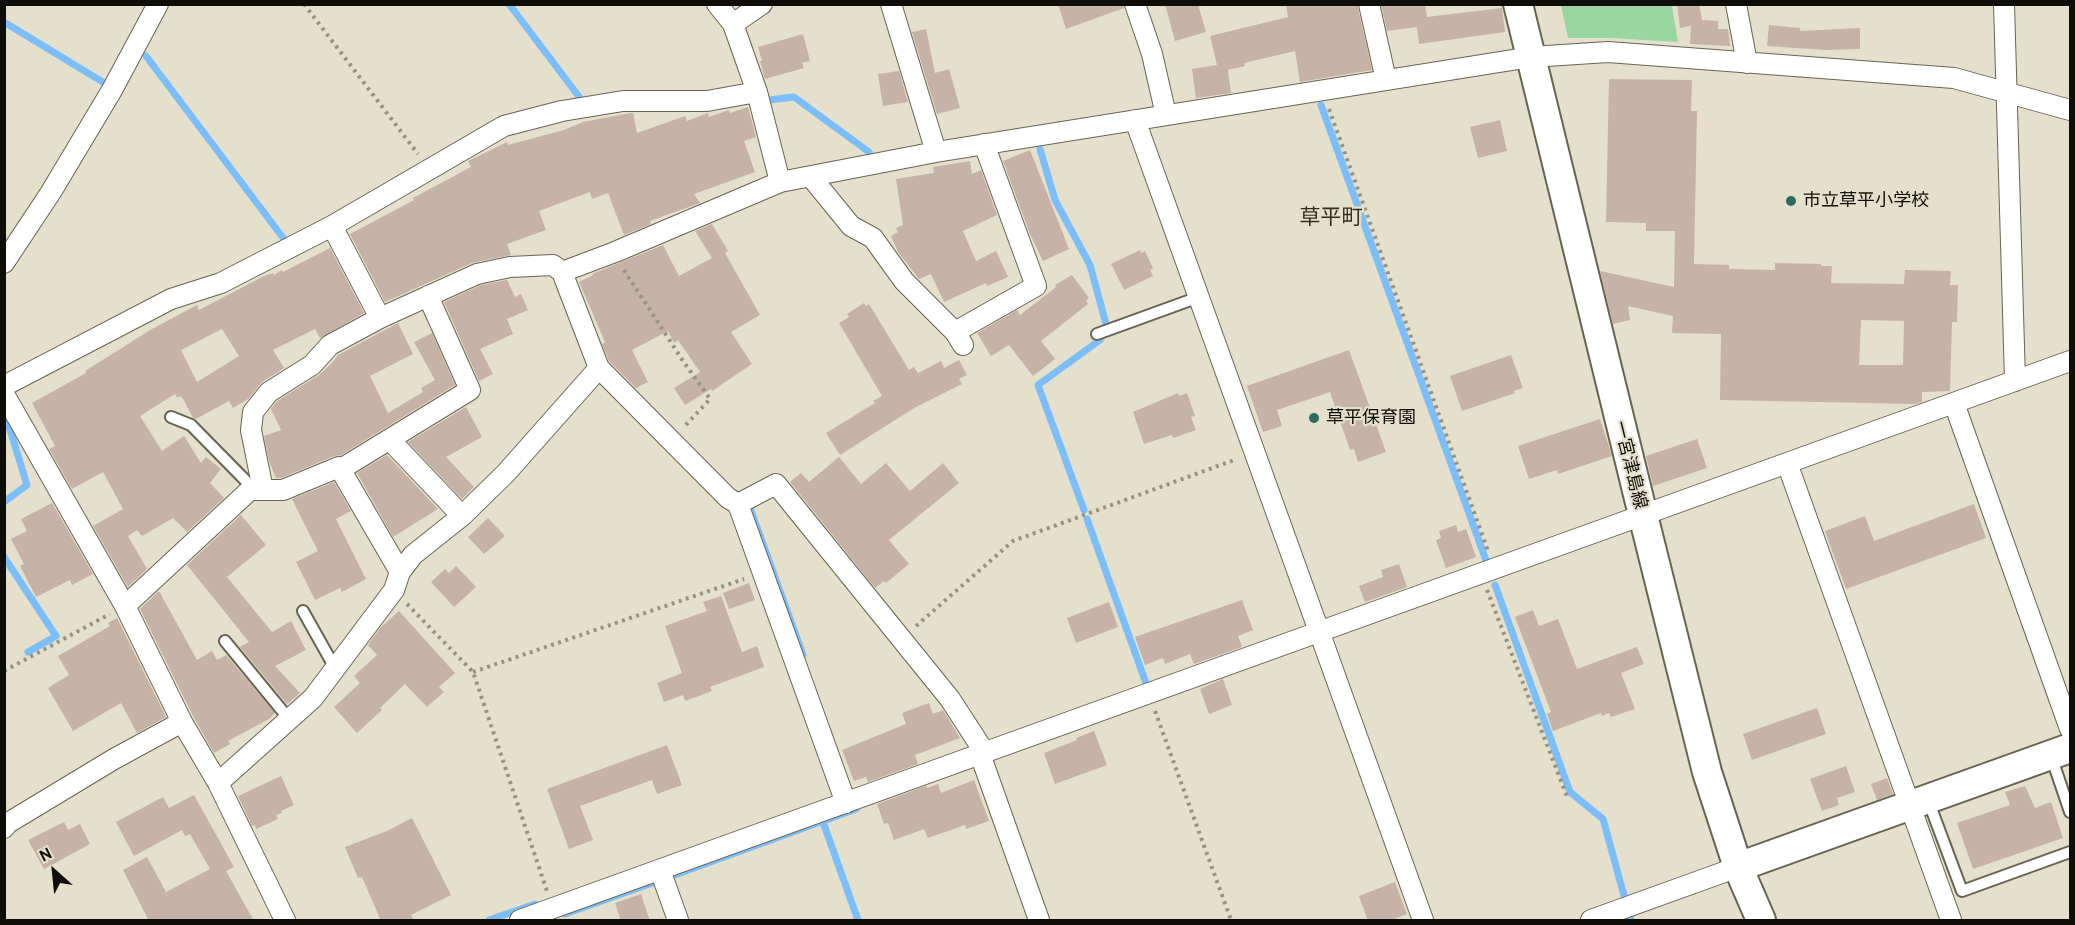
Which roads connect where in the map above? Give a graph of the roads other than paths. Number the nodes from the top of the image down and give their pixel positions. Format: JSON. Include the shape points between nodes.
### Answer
{"nodes":[{"id":1,"x":158,"y":4,"type":"edge"},
{"id":2,"x":717,"y":4,"type":"edge"},
{"id":3,"x":762,"y":4,"type":"edge"},
{"id":4,"x":891,"y":4,"type":"edge"},
{"id":5,"x":1135,"y":4,"type":"edge"},
{"id":6,"x":1369,"y":4,"type":"edge"},
{"id":7,"x":1518,"y":4,"type":"edge"},
{"id":8,"x":1736,"y":4,"type":"edge"},
{"id":9,"x":2004,"y":4,"type":"edge"},
{"id":10,"x":733,"y":24,"type":"junction"},
{"id":11,"x":1531,"y":57,"type":"junction"},
{"id":12,"x":1747,"y":63,"type":"junction"},
{"id":13,"x":1386,"y":80,"type":"junction"},
{"id":14,"x":758,"y":92,"type":"junction"},
{"id":15,"x":2008,"y":92,"type":"junction"},
{"id":16,"x":2070,"y":110,"type":"edge"},
{"id":17,"x":1167,"y":115,"type":"junction"},
{"id":18,"x":1135,"y":120,"type":"junction"},
{"id":19,"x":984,"y":144,"type":"junction"},
{"id":20,"x":936,"y":152,"type":"junction"},
{"id":21,"x":812,"y":177,"type":"junction"},
{"id":22,"x":780,"y":182,"type":"junction"},
{"id":23,"x":332,"y":226,"type":"junction"},
{"id":24,"x":4,"y":263,"type":"edge"},
{"id":25,"x":562,"y":272,"type":"junction"},
{"id":26,"x":428,"y":296,"type":"junction"},
{"id":27,"x":1199,"y":297,"type":"junction"},
{"id":28,"x":380,"y":318,"type":"junction"},
{"id":29,"x":1096,"y":334,"type":"dead end"},
{"id":30,"x":2070,"y":362,"type":"edge"},
{"id":31,"x":599,"y":368,"type":"junction"},
{"id":32,"x":2015,"y":381,"type":"junction"},
{"id":33,"x":5,"y":397,"type":"edge"},
{"id":34,"x":1954,"y":403,"type":"junction"},
{"id":35,"x":171,"y":417,"type":"dead end"},
{"id":36,"x":390,"y":440,"type":"junction"},
{"id":37,"x":1787,"y":463,"type":"junction"},
{"id":38,"x":341,"y":469,"type":"junction"},
{"id":39,"x":256,"y":490,"type":"junction"},
{"id":40,"x":738,"y":504,"type":"junction"},
{"id":41,"x":1642,"y":515,"type":"junction"},
{"id":42,"x":462,"y":516,"type":"junction"},
{"id":43,"x":397,"y":581,"type":"junction"},
{"id":44,"x":125,"y":606,"type":"junction"},
{"id":45,"x":303,"y":611,"type":"dead end"},
{"id":46,"x":1319,"y":632,"type":"junction"},
{"id":47,"x":225,"y":641,"type":"dead end"},
{"id":48,"x":335,"y":668,"type":"junction"},
{"id":49,"x":289,"y":719,"type":"junction"},
{"id":50,"x":182,"y":722,"type":"junction"},
{"id":51,"x":2070,"y":729,"type":"edge"},
{"id":52,"x":2060,"y":752,"type":"edge"},
{"id":53,"x":982,"y":754,"type":"junction"},
{"id":54,"x":218,"y":783,"type":"junction"},
{"id":55,"x":846,"y":803,"type":"junction"},
{"id":56,"x":1919,"y":803,"type":"junction"},
{"id":57,"x":2070,"y":812,"type":"edge"},
{"id":58,"x":4,"y":828,"type":"edge"},
{"id":59,"x":2070,"y":852,"type":"edge"},
{"id":60,"x":1738,"y":867,"type":"junction"},
{"id":61,"x":660,"y":870,"type":"junction"},
{"id":62,"x":285,"y":921,"type":"edge"},
{"id":63,"x":520,"y":921,"type":"edge"},
{"id":64,"x":678,"y":921,"type":"edge"},
{"id":65,"x":1039,"y":921,"type":"edge"},
{"id":66,"x":1423,"y":921,"type":"edge"},
{"id":67,"x":1591,"y":921,"type":"edge"},
{"id":68,"x":1761,"y":921,"type":"edge"},
{"id":69,"x":1951,"y":921,"type":"edge"}],
"edges":[{"from":1,"to":24,"type":"street","via":[[112,90]]},
{"from":2,"to":10,"type":"street"},
{"from":3,"to":10,"type":"street"},
{"from":4,"to":20,"type":"street"},
{"from":5,"to":17,"type":"street"},
{"from":6,"to":13,"type":"street"},
{"from":7,"to":11,"type":"main road","name":"一宮津島線"},
{"from":8,"to":12,"type":"street"},
{"from":9,"to":15,"type":"street"},
{"from":10,"to":14,"type":"street"},
{"from":11,"to":12,"type":"street","via":[[1608,52]]},
{"from":11,"to":13,"type":"street"},
{"from":11,"to":41,"type":"main road","name":"一宮津島線"},
{"from":12,"to":15,"type":"street","via":[[1954,78]]},
{"from":13,"to":17,"type":"street"},
{"from":14,"to":22,"type":"street"},
{"from":14,"to":23,"type":"street","via":[[707,101],[623,101],[504,126]]},
{"from":15,"to":16,"type":"street"},
{"from":15,"to":32,"type":"street"},
{"from":17,"to":18,"type":"street"},
{"from":18,"to":19,"type":"street"},
{"from":18,"to":27,"type":"street"},
{"from":19,"to":20,"type":"street"},
{"from":19,"to":21,"type":"street","via":[[1036,286],[959,339],[904,280],[873,238],[851,226]]},
{"from":20,"to":21,"type":"street"},
{"from":21,"to":22,"type":"street"},
{"from":22,"to":25,"type":"street"},
{"from":23,"to":28,"type":"street"},
{"from":23,"to":33,"type":"street","via":[[221,283],[171,299]]},
{"from":25,"to":26,"type":"street","via":[[553,265],[510,267],[477,274]]},
{"from":25,"to":31,"type":"street"},
{"from":26,"to":28,"type":"street"},
{"from":26,"to":36,"type":"street","via":[[470,390]]},
{"from":27,"to":29,"type":"lane"},
{"from":27,"to":46,"type":"street"},
{"from":28,"to":39,"type":"street","via":[[330,345],[312,365],[269,392],[253,412]]},
{"from":30,"to":32,"type":"street"},
{"from":31,"to":40,"type":"street"},
{"from":31,"to":42,"type":"street","via":[[506,473]]},
{"from":32,"to":34,"type":"street"},
{"from":33,"to":44,"type":"street"},
{"from":34,"to":37,"type":"street"},
{"from":34,"to":51,"type":"street"},
{"from":35,"to":39,"type":"lane","via":[[190,425]]},
{"from":36,"to":38,"type":"street"},
{"from":36,"to":42,"type":"street"},
{"from":37,"to":41,"type":"street"},
{"from":37,"to":56,"type":"street"},
{"from":38,"to":39,"type":"street","via":[[283,490]]},
{"from":38,"to":43,"type":"street"},
{"from":39,"to":44,"type":"street"},
{"from":40,"to":53,"type":"street","via":[[776,484],[950,699]]},
{"from":40,"to":55,"type":"street"},
{"from":41,"to":46,"type":"street"},
{"from":41,"to":60,"type":"main road","name":"一宮津島線","via":[[1707,772]]},
{"from":42,"to":43,"type":"street","via":[[413,555]]},
{"from":43,"to":48,"type":"street"},
{"from":44,"to":50,"type":"street"},
{"from":45,"to":48,"type":"lane"},
{"from":46,"to":53,"type":"street"},
{"from":46,"to":66,"type":"street"},
{"from":47,"to":49,"type":"lane"},
{"from":48,"to":49,"type":"street","via":[[313,698]]},
{"from":49,"to":54,"type":"street"},
{"from":50,"to":54,"type":"street"},
{"from":50,"to":58,"type":"street","via":[[114,759]]},
{"from":52,"to":56,"type":"main road"},
{"from":52,"to":57,"type":"lane"},
{"from":53,"to":55,"type":"street"},
{"from":53,"to":65,"type":"street"},
{"from":54,"to":62,"type":"street"},
{"from":55,"to":61,"type":"street"},
{"from":56,"to":59,"type":"lane","via":[[1962,891]]},
{"from":56,"to":60,"type":"main road"},
{"from":56,"to":69,"type":"street"},
{"from":60,"to":67,"type":"street"},
{"from":60,"to":68,"type":"main road","name":"一宮津島線"},
{"from":61,"to":63,"type":"street"},
{"from":61,"to":64,"type":"street"}]}
